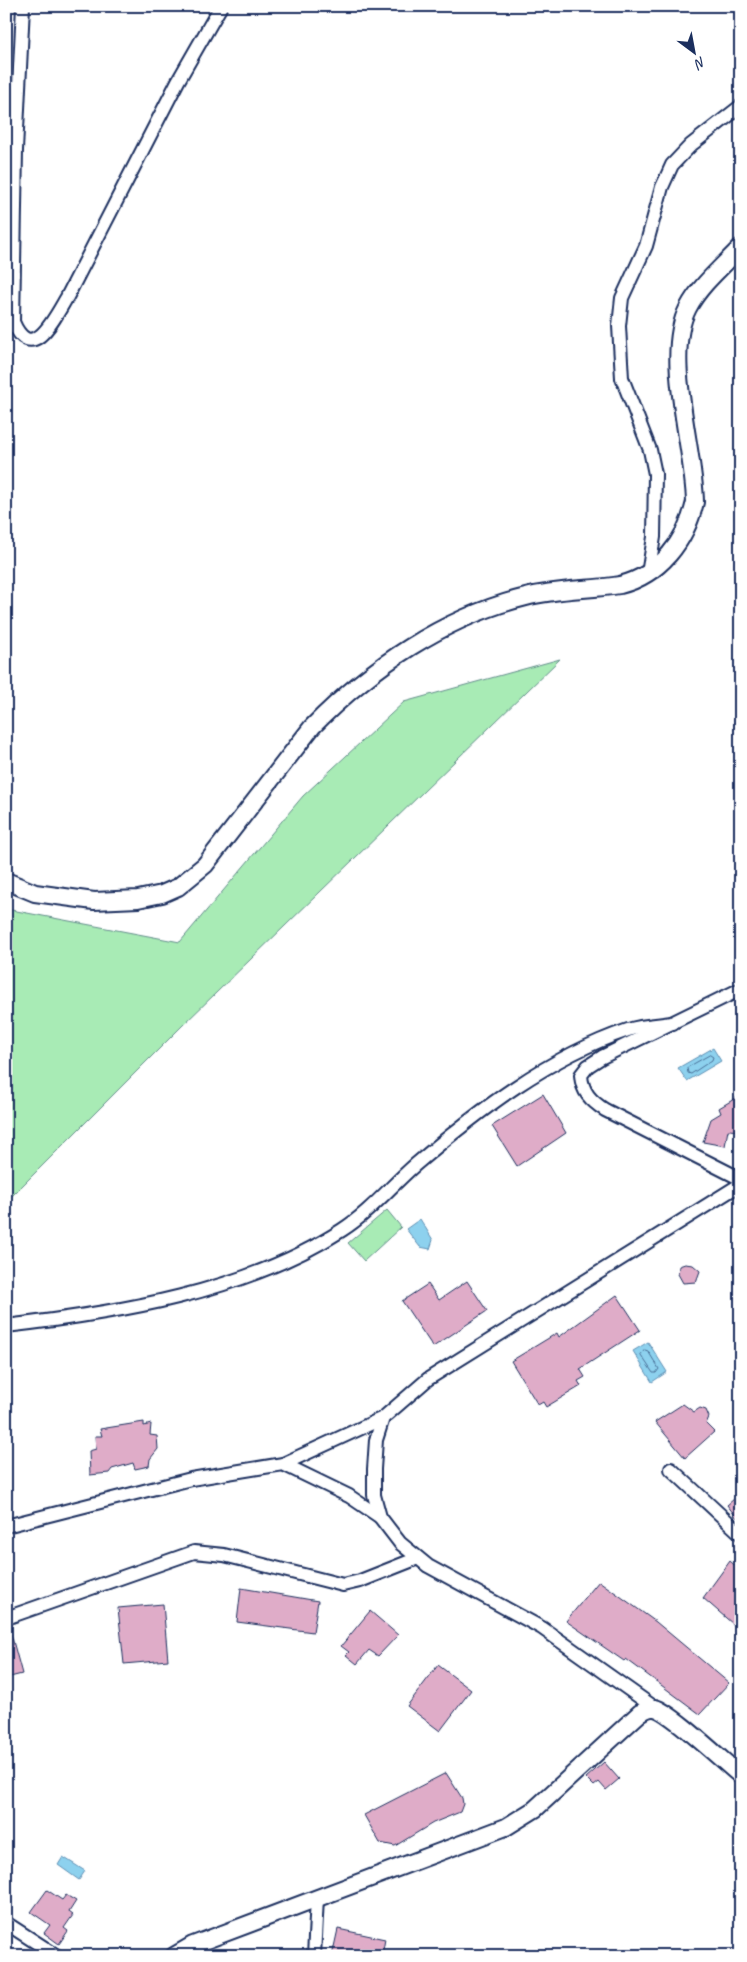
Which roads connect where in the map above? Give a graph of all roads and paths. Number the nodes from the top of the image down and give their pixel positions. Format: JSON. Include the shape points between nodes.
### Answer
{"nodes":[{"id":1,"x":23,"y":6,"type":"edge"},
{"id":2,"x":221,"y":6,"type":"edge"},
{"id":3,"x":741,"y":106,"type":"edge"},
{"id":4,"x":741,"y":247,"type":"edge"},
{"id":5,"x":648,"y":574,"type":"junction"},
{"id":6,"x":6,"y":881,"type":"edge"},
{"id":7,"x":741,"y":989,"type":"edge"},
{"id":8,"x":673,"y":1023,"type":"junction"},
{"id":9,"x":741,"y":1179,"type":"edge"},
{"id":10,"x":741,"y":1184,"type":"edge"},
{"id":11,"x":6,"y":1326,"type":"edge"},
{"id":12,"x":383,"y":1418,"type":"junction"},
{"id":13,"x":283,"y":1464,"type":"junction"},
{"id":14,"x":671,"y":1469,"type":"dead end"},
{"id":15,"x":380,"y":1517,"type":"junction"},
{"id":16,"x":6,"y":1526,"type":"edge"},
{"id":17,"x":741,"y":1534,"type":"edge"},
{"id":18,"x":418,"y":1558,"type":"junction"},
{"id":19,"x":6,"y":1618,"type":"edge"},
{"id":20,"x":655,"y":1708,"type":"junction"},
{"id":21,"x":741,"y":1776,"type":"edge"},
{"id":22,"x":316,"y":1898,"type":"junction"},
{"id":23,"x":6,"y":1924,"type":"edge"},
{"id":24,"x":57,"y":1956,"type":"edge"},
{"id":25,"x":174,"y":1956,"type":"edge"},
{"id":26,"x":314,"y":1956,"type":"edge"}],
"edges":[{"from":1,"to":2,"type":"street","via":[[13,322],[18,332],[34,339],[41,337],[67,298],[178,81]]},
{"from":3,"to":5,"type":"street","via":[[672,165],[662,186],[646,246],[622,298],[619,326],[622,378],[656,474],[654,536]]},
{"from":4,"to":5,"type":"street","via":[[698,294],[683,320],[678,354],[695,502],[683,535]]},
{"from":5,"to":6,"type":"street","via":[[620,585],[540,594],[483,610],[432,634],[392,659],[312,727],[205,865],[178,887],[138,899],[94,901],[35,893]]},
{"from":7,"to":8,"type":"street"},
{"from":8,"to":9,"type":"street","via":[[588,1066],[581,1075],[584,1089],[592,1101],[605,1110]]},
{"from":8,"to":11,"type":"street","via":[[627,1030],[551,1065],[509,1093],[415,1166],[360,1218],[322,1242],[272,1266],[216,1288],[134,1306]]},
{"from":10,"to":12,"type":"street","via":[[428,1378]]},
{"from":12,"to":13,"type":"street"},
{"from":12,"to":15,"type":"street","via":[[376,1440],[374,1469],[374,1494]]},
{"from":13,"to":15,"type":"street","via":[[349,1496]]},
{"from":13,"to":16,"type":"street","via":[[191,1480]]},
{"from":14,"to":17,"type":"street"},
{"from":15,"to":18,"type":"street","via":[[400,1543]]},
{"from":18,"to":19,"type":"street","via":[[343,1585],[224,1555],[194,1552]]},
{"from":18,"to":20,"type":"street","via":[[542,1628]]},
{"from":20,"to":21,"type":"street"},
{"from":20,"to":22,"type":"street","via":[[640,1713],[523,1817],[499,1830]]},
{"from":22,"to":25,"type":"street","via":[[193,1945]]},
{"from":22,"to":26,"type":"street"},
{"from":23,"to":24,"type":"street"}]}
